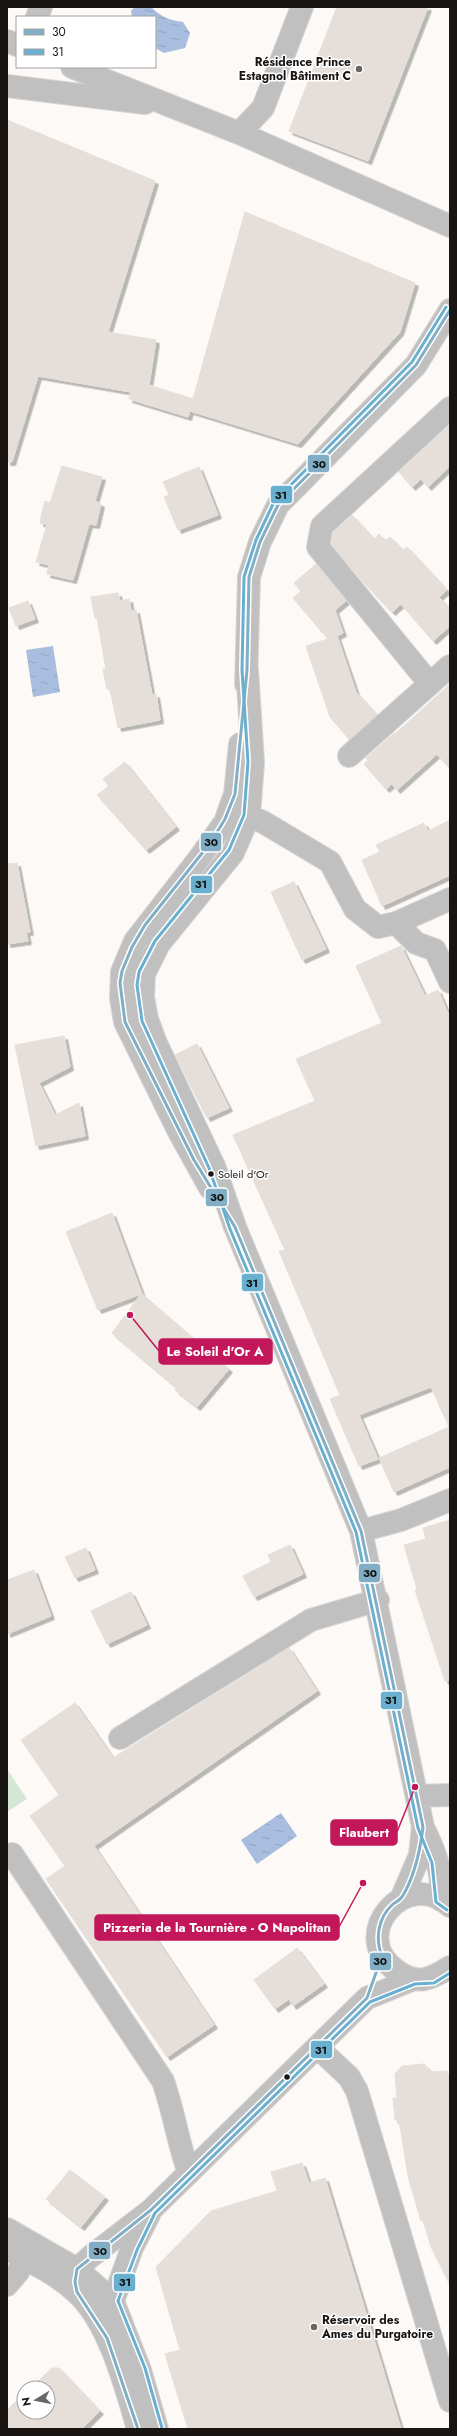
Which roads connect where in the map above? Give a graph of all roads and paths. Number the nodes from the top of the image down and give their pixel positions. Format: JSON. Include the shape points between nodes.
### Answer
{"nodes":[{"id":1,"x":302,"y":7,"type":"edge"},
{"id":2,"x":75,"y":68,"type":"edge"},
{"id":3,"x":7,"y":86,"type":"edge"},
{"id":4,"x":168,"y":105,"type":"junction"},
{"id":5,"x":239,"y":133,"type":"junction"},
{"id":6,"x":450,"y":226,"type":"edge"},
{"id":7,"x":450,"y":310,"type":"edge"},
{"id":8,"x":450,"y":408,"type":"edge"},
{"id":9,"x":450,"y":666,"type":"edge"},
{"id":10,"x":430,"y":684,"type":"junction"},
{"id":11,"x":349,"y":756,"type":"dead end"},
{"id":12,"x":240,"y":812,"type":"junction"},
{"id":13,"x":450,"y":899,"type":"edge"},
{"id":14,"x":396,"y":923,"type":"junction"},
{"id":15,"x":450,"y":982,"type":"edge"},
{"id":16,"x":450,"y":1500,"type":"edge"},
{"id":17,"x":362,"y":1531,"type":"junction"},
{"id":18,"x":378,"y":1600,"type":"junction"},
{"id":19,"x":120,"y":1738,"type":"dead end"},
{"id":20,"x":450,"y":1795,"type":"edge"},
{"id":21,"x":417,"y":1796,"type":"junction"},
{"id":22,"x":423,"y":1827,"type":"junction"},
{"id":23,"x":12,"y":1854,"type":"dead end"},
{"id":24,"x":401,"y":1899,"type":"junction"},
{"id":25,"x":448,"y":1904,"type":"edge"},
{"id":26,"x":382,"y":1956,"type":"junction"},
{"id":27,"x":450,"y":1967,"type":"edge"},
{"id":28,"x":414,"y":1979,"type":"junction"},
{"id":29,"x":367,"y":1998,"type":"junction"},
{"id":30,"x":317,"y":2047,"type":"junction"},
{"id":31,"x":189,"y":2173,"type":"junction"},
{"id":32,"x":152,"y":2210,"type":"junction"},
{"id":33,"x":7,"y":2229,"type":"edge"},
{"id":34,"x":22,"y":2251,"type":"edge"},
{"id":35,"x":77,"y":2269,"type":"junction"},
{"id":36,"x":7,"y":2285,"type":"edge"},
{"id":37,"x":80,"y":2296,"type":"junction"},
{"id":38,"x":113,"y":2301,"type":"junction"},
{"id":39,"x":450,"y":2401,"type":"edge"},
{"id":40,"x":138,"y":2429,"type":"edge"},
{"id":41,"x":158,"y":2429,"type":"edge"}],
"edges":[{"from":1,"to":5,"type":"street","via":[[263,108]]},
{"from":2,"to":4,"type":"street"},
{"from":3,"to":4,"type":"street","via":[[115,101]]},
{"from":4,"to":5,"type":"street"},
{"from":5,"to":6,"type":"street"},
{"from":7,"to":12,"type":"street","via":[[416,365],[278,505],[260,542],[249,577],[247,670],[235,794]]},
{"from":8,"to":10,"type":"street","via":[[322,526],[318,547]]},
{"from":9,"to":10,"type":"street"},
{"from":10,"to":11,"type":"street"},
{"from":12,"to":14,"type":"street","via":[[330,862],[355,909],[378,927]]},
{"from":12,"to":17,"type":"street","via":[[225,822],[196,880],[135,941],[122,972],[121,998],[125,1022],[201,1173],[235,1227]]},
{"from":13,"to":14,"type":"street"},
{"from":14,"to":15,"type":"street","via":[[416,943],[435,950]]},
{"from":16,"to":17,"type":"street","via":[[402,1520]]},
{"from":17,"to":18,"type":"street"},
{"from":18,"to":19,"type":"street","via":[[311,1620]]},
{"from":18,"to":21,"type":"street"},
{"from":20,"to":21,"type":"street"},
{"from":21,"to":22,"type":"street"},
{"from":22,"to":24,"type":"street","via":[[420,1854]]},
{"from":22,"to":25,"type":"street","via":[[434,1850]]},
{"from":23,"to":31,"type":"street","via":[[164,2081]]},
{"from":24,"to":25,"type":"street","via":[[428,1894]]},
{"from":24,"to":26,"type":"street","via":[[392,1905],[380,1922],[378,1946]]},
{"from":26,"to":28,"type":"street","via":[[388,1965],[406,1978]]},
{"from":26,"to":29,"type":"street"},
{"from":27,"to":28,"type":"street","via":[[432,1978]]},
{"from":28,"to":29,"type":"street"},
{"from":29,"to":30,"type":"street"},
{"from":30,"to":31,"type":"street"},
{"from":30,"to":39,"type":"street","via":[[349,2077],[357,2091]]},
{"from":31,"to":32,"type":"street"},
{"from":32,"to":35,"type":"street"},
{"from":32,"to":38,"type":"street","via":[[132,2248]]},
{"from":33,"to":34,"type":"street"},
{"from":34,"to":35,"type":"street"},
{"from":34,"to":36,"type":"street"},
{"from":34,"to":37,"type":"street"},
{"from":35,"to":37,"type":"street","via":[[75,2282]]},
{"from":35,"to":38,"type":"street"},
{"from":37,"to":38,"type":"street","via":[[100,2306]]},
{"from":37,"to":40,"type":"street","via":[[107,2338]]},
{"from":38,"to":41,"type":"street","via":[[140,2370]]}]}
